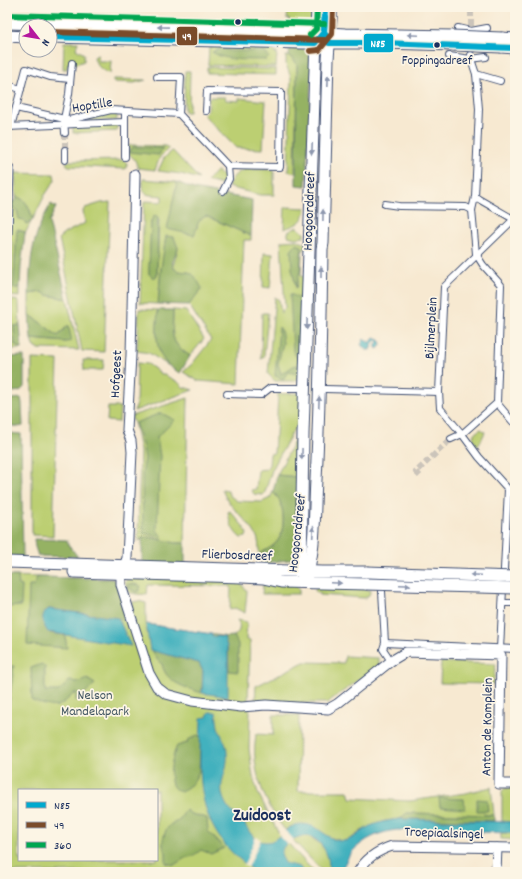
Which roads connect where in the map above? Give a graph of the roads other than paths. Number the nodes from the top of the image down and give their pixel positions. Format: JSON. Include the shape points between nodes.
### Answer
{"nodes":[{"id":1,"x":317,"y":7,"type":"edge"},
{"id":2,"x":332,"y":7,"type":"edge"},
{"id":3,"x":7,"y":23,"type":"edge"},
{"id":4,"x":487,"y":28,"type":"dead end"},
{"id":5,"x":316,"y":31,"type":"junction"},
{"id":6,"x":7,"y":36,"type":"edge"},
{"id":7,"x":18,"y":37,"type":"edge"},
{"id":8,"x":58,"y":38,"type":"edge"},
{"id":9,"x":330,"y":38,"type":"junction"},
{"id":10,"x":515,"y":38,"type":"edge"},
{"id":11,"x":453,"y":41,"type":"junction"},
{"id":12,"x":315,"y":43,"type":"junction"},
{"id":13,"x":501,"y":43,"type":"junction"},
{"id":14,"x":515,"y":48,"type":"edge"},
{"id":15,"x":471,"y":57,"type":"junction"},
{"id":16,"x":486,"y":57,"type":"dead end"},
{"id":17,"x":72,"y":64,"type":"dead end"},
{"id":18,"x":476,"y":74,"type":"junction"},
{"id":19,"x":157,"y":77,"type":"dead end"},
{"id":20,"x":70,"y":79,"type":"junction"},
{"id":21,"x":500,"y":81,"type":"dead end"},
{"id":22,"x":7,"y":85,"type":"edge"},
{"id":23,"x":21,"y":89,"type":"junction"},
{"id":24,"x":16,"y":108,"type":"junction"},
{"id":25,"x":206,"y":111,"type":"dead end"},
{"id":26,"x":125,"y":112,"type":"junction"},
{"id":27,"x":179,"y":114,"type":"junction"},
{"id":28,"x":64,"y":122,"type":"junction"},
{"id":29,"x":125,"y":122,"type":"junction"},
{"id":30,"x":9,"y":127,"type":"edge"},
{"id":31,"x":65,"y":133,"type":"tunnel mouth"},
{"id":32,"x":65,"y":150,"type":"tunnel mouth"},
{"id":33,"x":125,"y":157,"type":"dead end"},
{"id":34,"x":65,"y":160,"type":"dead end"},
{"id":35,"x":9,"y":165,"type":"dead end"},
{"id":36,"x":228,"y":166,"type":"junction"},
{"id":37,"x":135,"y":174,"type":"dead end"},
{"id":38,"x":223,"y":191,"type":"dead end"},
{"id":39,"x":475,"y":197,"type":"junction"},
{"id":40,"x":385,"y":204,"type":"dead end"},
{"id":41,"x":472,"y":210,"type":"junction"},
{"id":42,"x":514,"y":219,"type":"edge"},
{"id":43,"x":7,"y":234,"type":"edge"},
{"id":44,"x":476,"y":254,"type":"junction"},
{"id":45,"x":298,"y":388,"type":"dead end"},
{"id":46,"x":325,"y":389,"type":"dead end"},
{"id":47,"x":439,"y":392,"type":"junction"},
{"id":48,"x":227,"y":394,"type":"dead end"},
{"id":49,"x":497,"y":403,"type":"junction"},
{"id":50,"x":515,"y":422,"type":"edge"},
{"id":51,"x":462,"y":434,"type":"junction"},
{"id":52,"x":451,"y":440,"type":"tunnel mouth"},
{"id":53,"x":306,"y":553,"type":"junction"},
{"id":54,"x":11,"y":566,"type":"edge"},
{"id":55,"x":505,"y":566,"type":"joint"},
{"id":56,"x":123,"y":570,"type":"junction"},
{"id":57,"x":284,"y":570,"type":"junction"},
{"id":58,"x":305,"y":571,"type":"junction"},
{"id":59,"x":343,"y":572,"type":"junction"},
{"id":60,"x":263,"y":574,"type":"junction"},
{"id":61,"x":515,"y":577,"type":"edge"},
{"id":62,"x":305,"y":582,"type":"junction"},
{"id":63,"x":515,"y":588,"type":"edge"},
{"id":64,"x":382,"y":591,"type":"dead end"},
{"id":65,"x":503,"y":603,"type":"junction"},
{"id":66,"x":515,"y":603,"type":"edge"},
{"id":67,"x":385,"y":643,"type":"junction"},
{"id":68,"x":515,"y":649,"type":"edge"},
{"id":69,"x":500,"y":652,"type":"junction"},
{"id":70,"x":391,"y":661,"type":"junction"},
{"id":71,"x":515,"y":784,"type":"edge"},
{"id":72,"x":497,"y":848,"type":"junction"},
{"id":73,"x":515,"y":848,"type":"edge"},
{"id":74,"x":358,"y":872,"type":"edge"},
{"id":75,"x":496,"y":872,"type":"edge"}],
"edges":[{"from":1,"to":5,"type":"street","name":"Hoogoorddreef"},
{"from":2,"to":9,"type":"street","name":"Hoogoorddreef"},
{"from":5,"to":3,"type":"street","one_way":true},
{"from":4,"to":11,"type":"street"},
{"from":5,"to":9,"type":"street"},
{"from":5,"to":12,"type":"street","name":"Hoogoorddreef"},
{"from":6,"to":7,"type":"street"},
{"from":8,"to":12,"type":"street"},
{"from":9,"to":11,"type":"street"},
{"from":9,"to":12,"type":"street"},
{"from":53,"to":9,"type":"street","name":"Hoogoorddreef","one_way":true,"via":[[318,434]]},
{"from":10,"to":13,"type":"street"},
{"from":11,"to":13,"type":"street","bridge":true},
{"from":11,"to":15,"type":"street"},
{"from":12,"to":53,"type":"street","name":"Hoogoorddreef","one_way":true,"via":[[303,434]]},
{"from":13,"to":14,"type":"street"},
{"from":15,"to":16,"type":"street"},
{"from":15,"to":18,"type":"street"},
{"from":17,"to":20,"type":"street"},
{"from":18,"to":21,"type":"street"},
{"from":18,"to":39,"type":"street","via":[[479,109]]},
{"from":19,"to":27,"type":"street","via":[[181,77]]},
{"from":20,"to":23,"type":"street","name":"Hoptille","via":[[50,77],[26,69]]},
{"from":20,"to":28,"type":"street"},
{"from":22,"to":23,"type":"street"},
{"from":23,"to":24,"type":"street","name":"Hoptille"},
{"from":24,"to":28,"type":"street","name":"Hoptille"},
{"from":24,"to":30,"type":"street","name":"Hoptille"},
{"from":25,"to":36,"type":"street","via":[[207,91],[281,92],[280,167]]},
{"from":26,"to":27,"type":"street","name":"Hoptille"},
{"from":26,"to":28,"type":"street","name":"Hoptille","via":[[111,110]]},
{"from":26,"to":29,"type":"street","name":"Hoptille"},
{"from":27,"to":36,"type":"street"},
{"from":28,"to":29,"type":"street"},
{"from":28,"to":30,"type":"street","name":"Hoptille"},
{"from":28,"to":31,"type":"street"},
{"from":29,"to":33,"type":"street","name":"Hoptille"},
{"from":32,"to":34,"type":"street"},
{"from":35,"to":43,"type":"street"},
{"from":36,"to":38,"type":"street","via":[[229,179]]},
{"from":37,"to":56,"type":"street","name":"Hofgeest","via":[[127,430],[132,452],[128,547]]},
{"from":39,"to":41,"type":"street"},
{"from":39,"to":42,"type":"street","name":"Bijlmerplein"},
{"from":40,"to":41,"type":"street","via":[[466,207]]},
{"from":41,"to":44,"type":"street"},
{"from":42,"to":44,"type":"street","name":"Bijlmerplein"},
{"from":44,"to":47,"type":"street","name":"Bijlmerplein","via":[[444,287]]},
{"from":44,"to":49,"type":"street","via":[[501,284],[497,321]]},
{"from":45,"to":48,"type":"street","via":[[270,388],[261,395]]},
{"from":46,"to":47,"type":"street"},
{"from":47,"to":51,"type":"street","name":"Bijlmerplein","via":[[440,408]]},
{"from":49,"to":50,"type":"street"},
{"from":49,"to":51,"type":"street"},
{"from":51,"to":52,"type":"street"},
{"from":51,"to":55,"type":"street","name":"Bijlmerplein","via":[[508,489]]},
{"from":53,"to":57,"type":"street"},
{"from":53,"to":58,"type":"street","name":"Hoogoorddreef"},
{"from":53,"to":59,"type":"street","via":[[321,564]]},
{"from":54,"to":56,"type":"street","name":"Flierbosdreef"},
{"from":55,"to":65,"type":"street","name":"Anton de Komplein"},
{"from":56,"to":60,"type":"street","name":"Flierbosdreef"},
{"from":56,"to":70,"type":"street","via":[[123,595],[149,673],[166,694],[192,701],[241,707],[252,705],[328,709]]},
{"from":57,"to":58,"type":"street","name":"Flierbosdreef"},
{"from":57,"to":60,"type":"street","name":"Flierbosdreef"},
{"from":58,"to":59,"type":"street","name":"Flierbosdreef"},
{"from":58,"to":62,"type":"street","name":"Hoogoorddreef"},
{"from":61,"to":59,"type":"street","name":"Flierbosdreef","one_way":true,"bridge":true},
{"from":60,"to":62,"type":"street","name":"Flierbosdreef","via":[[281,582]]},
{"from":62,"to":63,"type":"street","name":"Flierbosdreef","one_way":true,"bridge":true},
{"from":64,"to":67,"type":"street"},
{"from":65,"to":66,"type":"street"},
{"from":65,"to":69,"type":"street","name":"Anton de Komplein"},
{"from":67,"to":69,"type":"street"},
{"from":67,"to":70,"type":"street","via":[[383,649]]},
{"from":68,"to":69,"type":"street"},
{"from":69,"to":70,"type":"street","via":[[406,652]]},
{"from":69,"to":71,"type":"street","name":"Anton de Komplein","via":[[498,784]]},
{"from":72,"to":73,"type":"street","name":"Troepiaalsingel"},
{"from":72,"to":74,"type":"street","name":"Troepiaalsingel","via":[[392,846],[372,855]]},
{"from":72,"to":75,"type":"street"}]}
